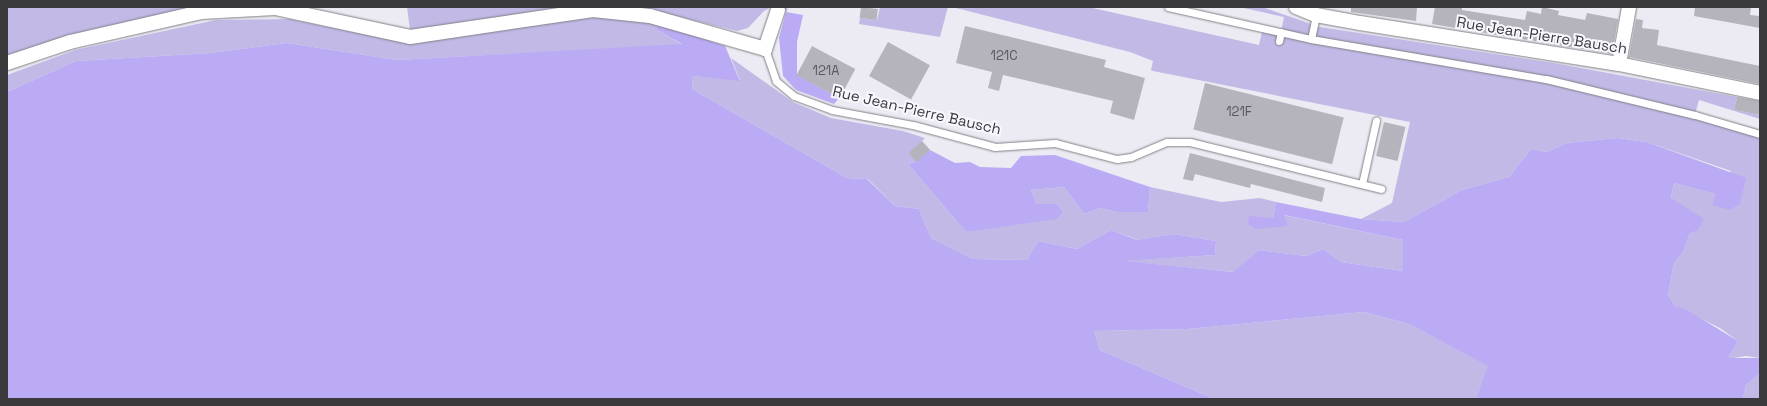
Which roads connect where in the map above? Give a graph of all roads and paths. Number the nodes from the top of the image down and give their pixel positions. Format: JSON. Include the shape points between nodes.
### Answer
{"nodes":[{"id":1,"x":1168,"y":7,"type":"edge"},
{"id":2,"x":1296,"y":7,"type":"edge"},
{"id":3,"x":1629,"y":7,"type":"edge"},
{"id":4,"x":778,"y":10,"type":"dead end"},
{"id":5,"x":1316,"y":11,"type":"edge"},
{"id":6,"x":1281,"y":32,"type":"junction"},
{"id":7,"x":1311,"y":39,"type":"junction"},
{"id":8,"x":1279,"y":41,"type":"dead end"},
{"id":9,"x":765,"y":49,"type":"junction"},
{"id":10,"x":7,"y":63,"type":"edge"},
{"id":11,"x":1619,"y":64,"type":"junction"},
{"id":12,"x":1760,"y":94,"type":"edge"},
{"id":13,"x":1376,"y":121,"type":"dead end"},
{"id":14,"x":1760,"y":134,"type":"edge"},
{"id":15,"x":1362,"y":184,"type":"junction"},
{"id":16,"x":1381,"y":189,"type":"dead end"}],
"edges":[{"from":1,"to":6,"type":"lane"},
{"from":2,"to":5,"type":"street","name":"Rue Jean-Pierre Bausch"},
{"from":3,"to":11,"type":"street"},
{"from":4,"to":9,"type":"street"},
{"from":5,"to":7,"type":"lane"},
{"from":5,"to":11,"type":"street","name":"Rue Jean-Pierre Bausch"},
{"from":6,"to":7,"type":"lane"},
{"from":6,"to":8,"type":"lane"},
{"from":7,"to":14,"type":"lane","via":[[1546,79],[1694,114]]},
{"from":9,"to":10,"type":"street","via":[[650,16],[593,10],[410,37],[275,8],[201,12],[70,42]]},
{"from":9,"to":15,"type":"lane","name":"Rue Jean-Pierre Bausch","via":[[776,81],[794,96],[832,110],[913,125],[995,147],[1055,143],[1117,159],[1131,157],[1167,142],[1190,142]]},
{"from":11,"to":12,"type":"street","name":"Rue Jean-Pierre Bausch"},
{"from":13,"to":15,"type":"lane"},
{"from":15,"to":16,"type":"lane","name":"Rue Jean-Pierre Bausch"}]}
